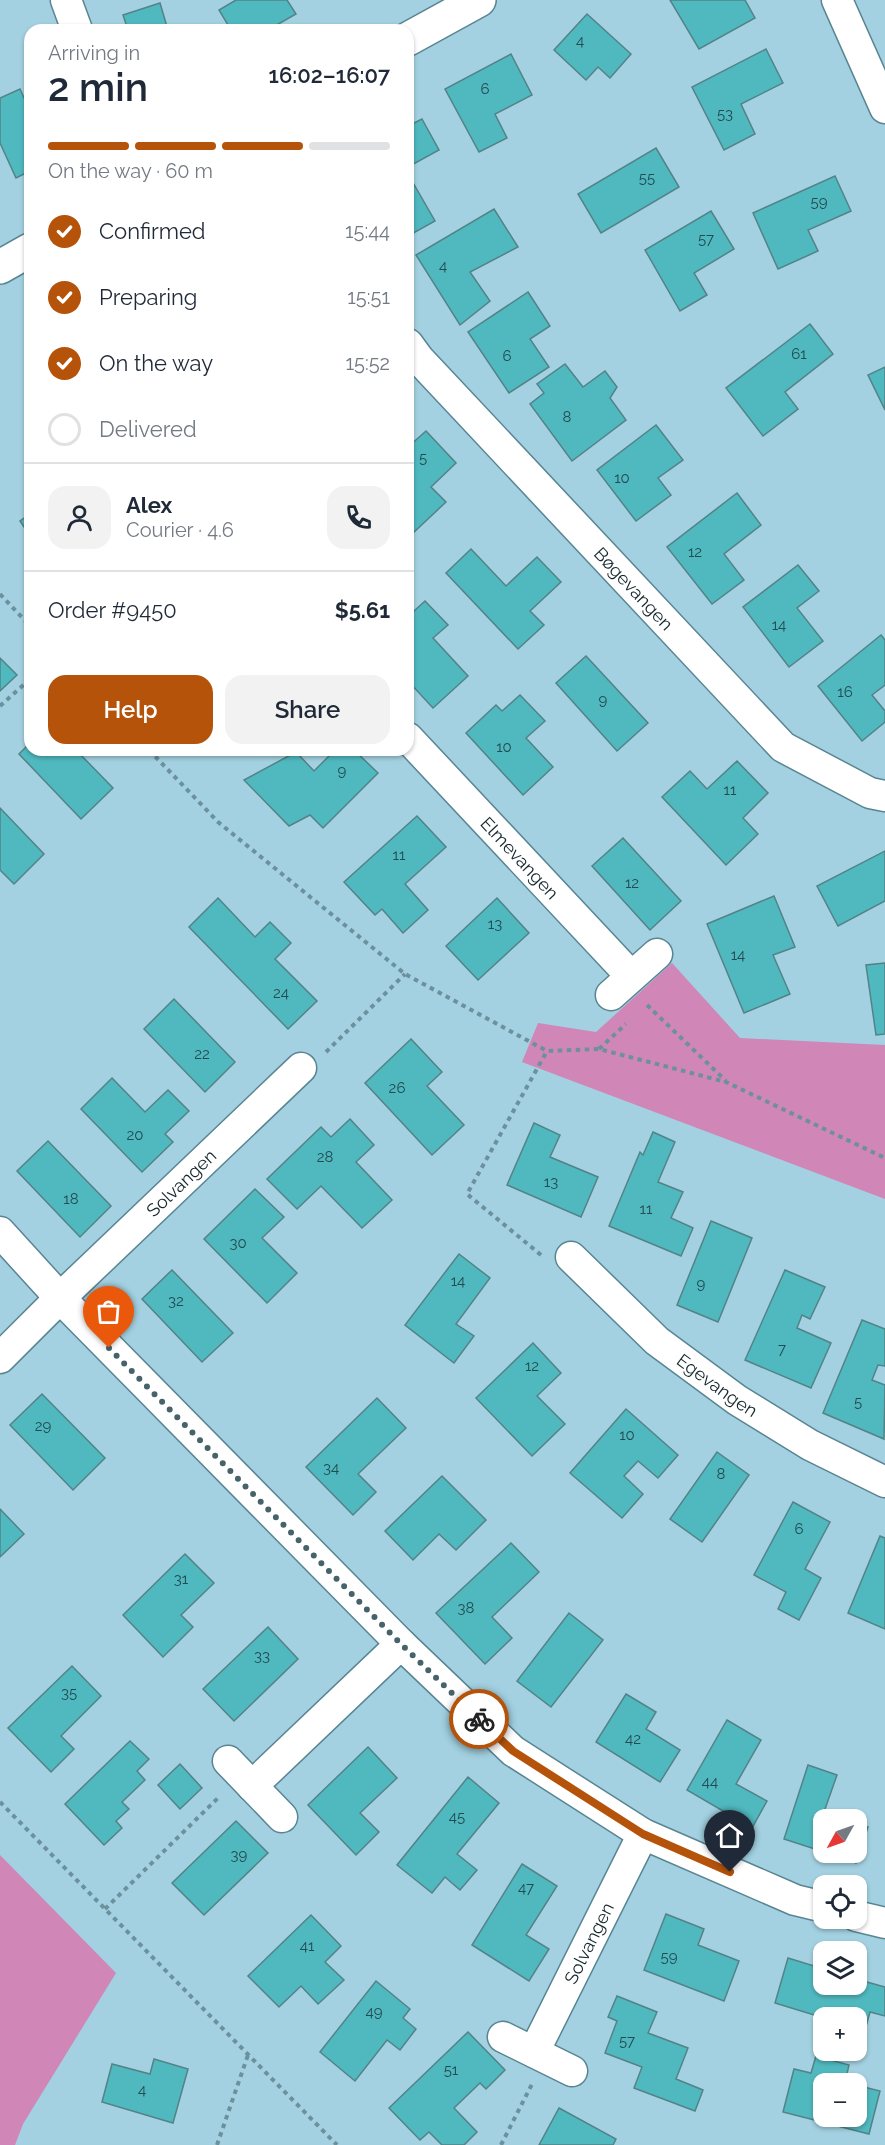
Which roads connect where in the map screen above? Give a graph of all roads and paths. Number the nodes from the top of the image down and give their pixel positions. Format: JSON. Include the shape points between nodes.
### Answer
{"nodes":[{"id":1,"x":66,"y":0,"type":"edge"},
{"id":2,"x":479,"y":0,"type":"edge"},
{"id":3,"x":837,"y":0,"type":"edge"},
{"id":4,"x":75,"y":24,"type":"edge"},
{"id":5,"x":414,"y":36,"type":"edge"},
{"id":6,"x":885,"y":108,"type":"edge"},
{"id":7,"x":414,"y":352,"type":"edge"},
{"id":8,"x":0,"y":594,"type":"edge"},
{"id":9,"x":24,"y":620,"type":"edge"},
{"id":10,"x":24,"y":684,"type":"edge"},
{"id":11,"x":0,"y":706,"type":"edge"},
{"id":12,"x":414,"y":745,"type":"edge"},
{"id":13,"x":155,"y":756,"type":"edge"},
{"id":14,"x":885,"y":796,"type":"edge"},
{"id":15,"x":657,"y":954,"type":"dead end"},
{"id":16,"x":405,"y":974,"type":"junction"},
{"id":17,"x":638,"y":1012,"type":"dead end"},
{"id":18,"x":630,"y":1019,"type":"dead end"},
{"id":19,"x":599,"y":1049,"type":"junction"},
{"id":20,"x":547,"y":1051,"type":"junction"},
{"id":21,"x":301,"y":1068,"type":"joint"},
{"id":22,"x":726,"y":1082,"type":"junction"},
{"id":23,"x":885,"y":1158,"type":"edge"},
{"id":24,"x":0,"y":1232,"type":"edge"},
{"id":25,"x":572,"y":1257,"type":"joint"},
{"id":26,"x":60,"y":1298,"type":"junction"},
{"id":27,"x":0,"y":1358,"type":"edge"},
{"id":28,"x":885,"y":1482,"type":"edge"},
{"id":29,"x":401,"y":1644,"type":"junction"},
{"id":30,"x":228,"y":1761,"type":"dead end"},
{"id":31,"x":252,"y":1786,"type":"junction"},
{"id":32,"x":0,"y":1802,"type":"edge"},
{"id":33,"x":282,"y":1817,"type":"dead end"},
{"id":34,"x":643,"y":1834,"type":"junction"},
{"id":35,"x":813,"y":1904,"type":"edge"},
{"id":36,"x":105,"y":1910,"type":"junction"},
{"id":37,"x":867,"y":1919,"type":"edge"},
{"id":38,"x":885,"y":1923,"type":"edge"},
{"id":39,"x":503,"y":2037,"type":"dead end"},
{"id":40,"x":534,"y":2052,"type":"junction"},
{"id":41,"x":248,"y":2055,"type":"junction"},
{"id":42,"x":572,"y":2071,"type":"dead end"},
{"id":43,"x":217,"y":2145,"type":"edge"},
{"id":44,"x":337,"y":2145,"type":"edge"},
{"id":45,"x":501,"y":2145,"type":"edge"}],
"edges":[{"from":1,"to":4,"type":"street"},
{"from":2,"to":5,"type":"street"},
{"from":3,"to":6,"type":"street"},
{"from":7,"to":14,"type":"street","name":"Bøgevangen","via":[[783,747],[870,794]]},
{"from":8,"to":9,"type":"path"},
{"from":10,"to":11,"type":"path"},
{"from":12,"to":15,"type":"street","name":"Elmevangen","via":[[621,986]]},
{"from":13,"to":16,"type":"path","via":[[218,822]]},
{"from":16,"to":20,"type":"path"},
{"from":16,"to":21,"type":"path","via":[[316,1062]]},
{"from":17,"to":22,"type":"path","via":[[646,1005]]},
{"from":18,"to":19,"type":"path"},
{"from":19,"to":20,"type":"path"},
{"from":19,"to":22,"type":"path"},
{"from":20,"to":25,"type":"path","via":[[467,1194],[549,1262]]},
{"from":21,"to":26,"type":"street","name":"Solvangen"},
{"from":22,"to":23,"type":"path"},
{"from":24,"to":26,"type":"street"},
{"from":25,"to":28,"type":"street","name":"Egevangen","via":[[657,1341],[737,1400],[810,1445]]},
{"from":26,"to":27,"type":"street","name":"Solvangen"},
{"from":26,"to":29,"type":"street"},
{"from":29,"to":31,"type":"street"},
{"from":29,"to":34,"type":"street","via":[[513,1751]]},
{"from":30,"to":31,"type":"street"},
{"from":31,"to":33,"type":"street"},
{"from":31,"to":36,"type":"path","via":[[225,1792]]},
{"from":32,"to":36,"type":"path"},
{"from":34,"to":35,"type":"street"},
{"from":34,"to":40,"type":"street","name":"Solvangen"},
{"from":36,"to":41,"type":"path"},
{"from":37,"to":38,"type":"street"},
{"from":39,"to":40,"type":"street"},
{"from":40,"to":42,"type":"street"},
{"from":40,"to":45,"type":"path","via":[[538,2073]]},
{"from":41,"to":43,"type":"path"},
{"from":41,"to":44,"type":"path"}]}
